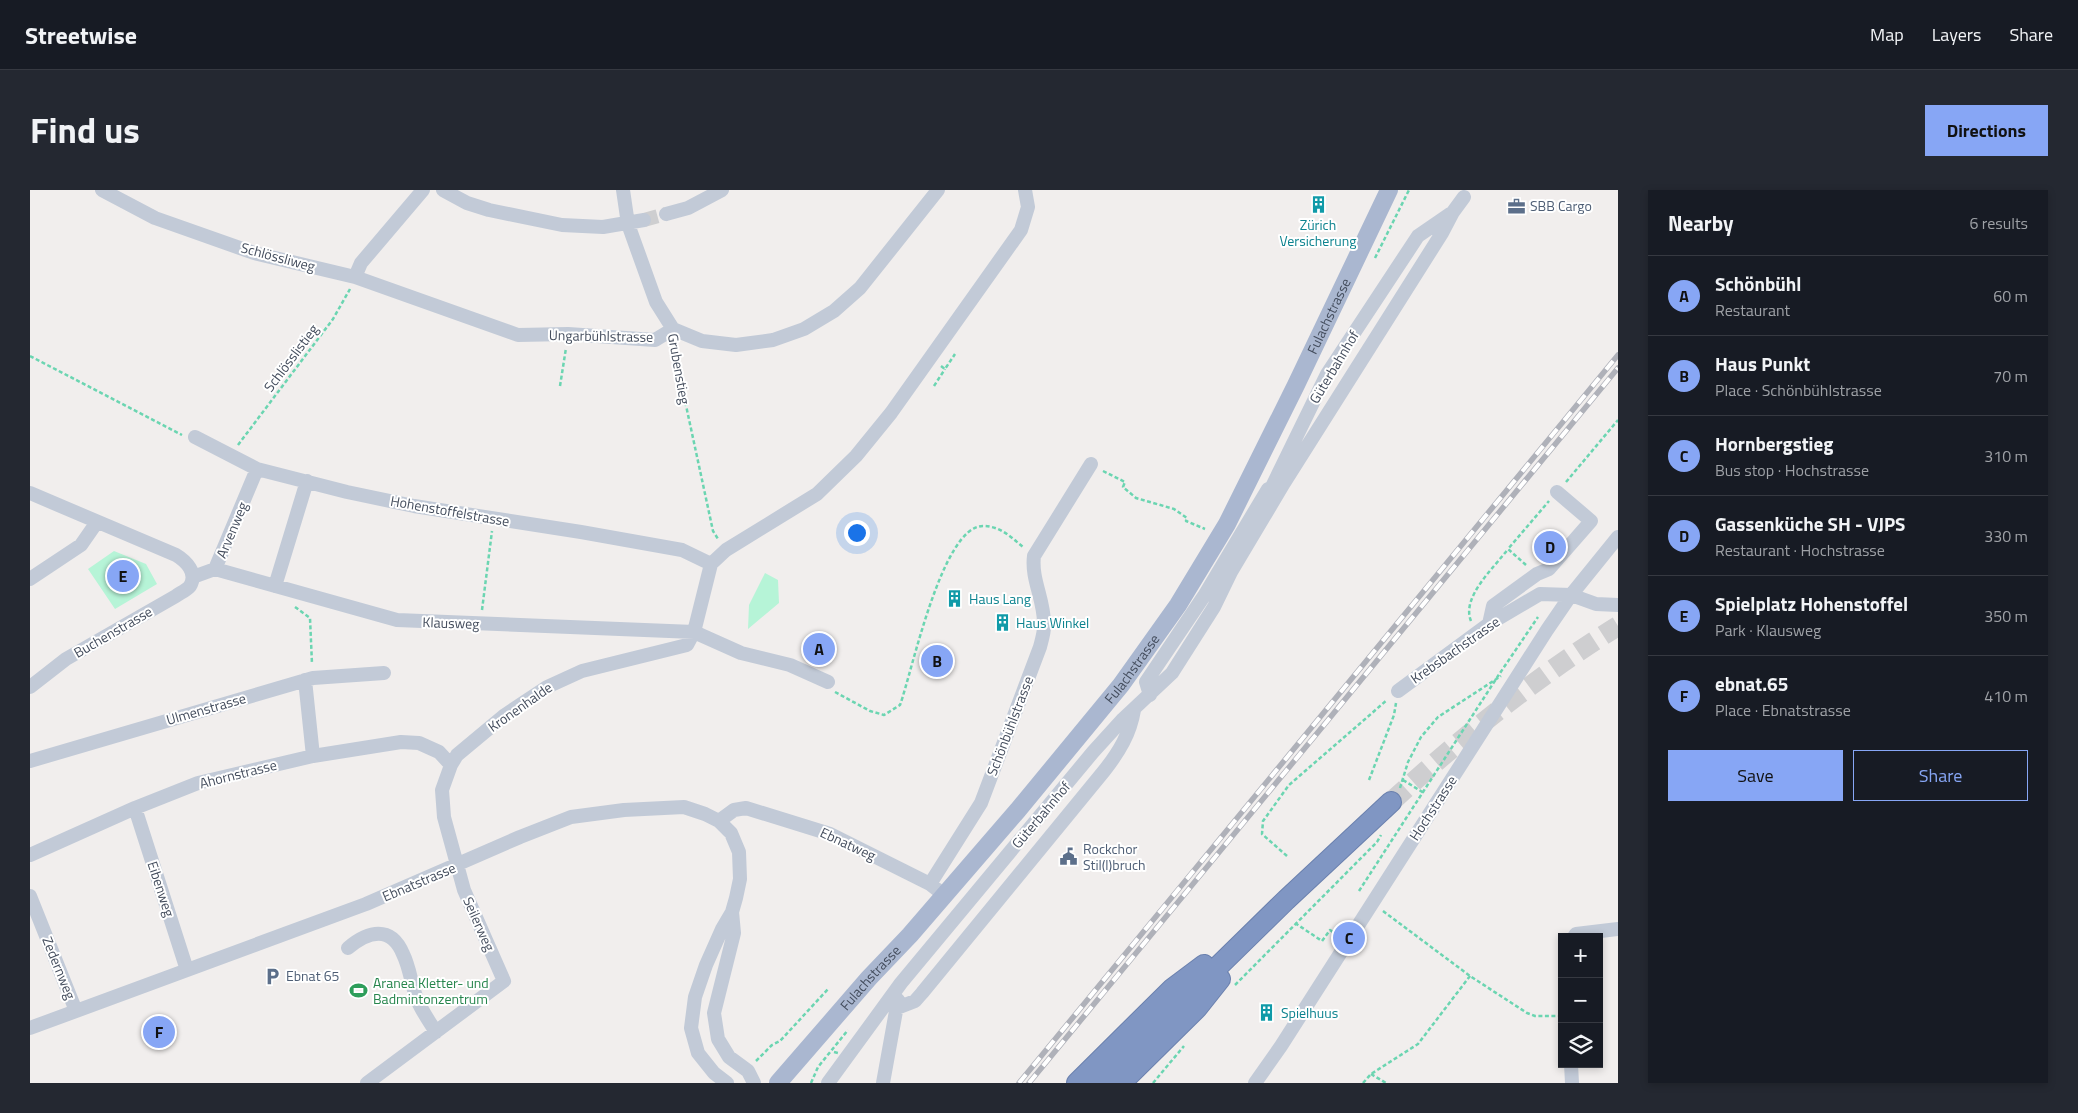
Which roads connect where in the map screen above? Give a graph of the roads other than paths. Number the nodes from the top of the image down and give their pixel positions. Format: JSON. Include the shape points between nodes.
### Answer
{"nodes":[{"id":1,"x":102,"y":190,"type":"edge"},
{"id":2,"x":423,"y":190,"type":"edge"},
{"id":3,"x":443,"y":190,"type":"edge"},
{"id":4,"x":624,"y":190,"type":"edge"},
{"id":5,"x":722,"y":190,"type":"edge"},
{"id":6,"x":938,"y":190,"type":"edge"},
{"id":7,"x":1025,"y":190,"type":"edge"},
{"id":8,"x":1389,"y":190,"type":"edge"},
{"id":9,"x":1464,"y":197,"type":"dead end"},
{"id":10,"x":1453,"y":212,"type":"junction"},
{"id":11,"x":666,"y":214,"type":"tunnel mouth"},
{"id":12,"x":644,"y":220,"type":"tunnel mouth"},
{"id":13,"x":628,"y":224,"type":"junction"},
{"id":14,"x":355,"y":277,"type":"junction"},
{"id":15,"x":1387,"y":283,"type":"junction"},
{"id":16,"x":673,"y":329,"type":"junction"},
{"id":17,"x":1346,"y":360,"type":"dead end"},
{"id":18,"x":1327,"y":374,"type":"junction"},
{"id":19,"x":1344,"y":385,"type":"junction"},
{"id":20,"x":195,"y":436,"type":"road end"},
{"id":21,"x":1091,"y":464,"type":"road end"},
{"id":22,"x":257,"y":469,"type":"junction"},
{"id":23,"x":307,"y":481,"type":"junction"},
{"id":24,"x":1273,"y":482,"type":"junction"},
{"id":25,"x":1557,"y":492,"type":"dead end"},
{"id":26,"x":30,"y":493,"type":"edge"},
{"id":27,"x":96,"y":522,"type":"junction"},
{"id":28,"x":1618,"y":538,"type":"edge"},
{"id":29,"x":1246,"y":544,"type":"junction"},
{"id":30,"x":712,"y":564,"type":"junction"},
{"id":31,"x":215,"y":569,"type":"junction"},
{"id":32,"x":193,"y":577,"type":"junction"},
{"id":33,"x":30,"y":579,"type":"edge"},
{"id":34,"x":275,"y":586,"type":"junction"},
{"id":35,"x":1571,"y":595,"type":"junction"},
{"id":36,"x":1618,"y":605,"type":"edge"},
{"id":37,"x":1489,"y":624,"type":"junction"},
{"id":38,"x":694,"y":632,"type":"junction"},
{"id":39,"x":384,"y":673,"type":"dead end"},
{"id":40,"x":305,"y":680,"type":"junction"},
{"id":41,"x":828,"y":682,"type":"road end"},
{"id":42,"x":30,"y":687,"type":"edge"},
{"id":43,"x":1398,"y":691,"type":"road end"},
{"id":44,"x":1150,"y":695,"type":"junction"},
{"id":45,"x":1134,"y":710,"type":"junction"},
{"id":46,"x":313,"y":756,"type":"junction"},
{"id":47,"x":30,"y":761,"type":"edge"},
{"id":48,"x":451,"y":765,"type":"junction"},
{"id":49,"x":1391,"y":802,"type":"tunnel mouth"},
{"id":50,"x":135,"y":808,"type":"junction"},
{"id":51,"x":719,"y":821,"type":"junction"},
{"id":52,"x":30,"y":855,"type":"edge"},
{"id":53,"x":457,"y":866,"type":"junction"},
{"id":54,"x":930,"y":884,"type":"junction"},
{"id":55,"x":944,"y":895,"type":"junction"},
{"id":56,"x":30,"y":896,"type":"edge"},
{"id":57,"x":732,"y":912,"type":"junction"},
{"id":58,"x":1266,"y":919,"type":"junction"},
{"id":59,"x":1618,"y":929,"type":"edge"},
{"id":60,"x":1584,"y":933,"type":"edge"},
{"id":61,"x":348,"y":948,"type":"dead end"},
{"id":62,"x":187,"y":970,"type":"junction"},
{"id":63,"x":901,"y":983,"type":"junction"},
{"id":64,"x":897,"y":1008,"type":"junction"},
{"id":65,"x":76,"y":1011,"type":"junction"},
{"id":66,"x":30,"y":1028,"type":"edge"},
{"id":67,"x":436,"y":1032,"type":"junction"},
{"id":68,"x":1571,"y":1068,"type":"edge"},
{"id":69,"x":367,"y":1083,"type":"edge"},
{"id":70,"x":727,"y":1083,"type":"edge"},
{"id":71,"x":754,"y":1083,"type":"edge"},
{"id":72,"x":778,"y":1083,"type":"edge"},
{"id":73,"x":828,"y":1083,"type":"edge"},
{"id":74,"x":883,"y":1083,"type":"edge"},
{"id":75,"x":1077,"y":1083,"type":"edge"},
{"id":76,"x":1099,"y":1083,"type":"edge"},
{"id":77,"x":1121,"y":1083,"type":"edge"},
{"id":78,"x":1255,"y":1083,"type":"edge"},
{"id":79,"x":1572,"y":1083,"type":"edge"}],
"edges":[{"from":1,"to":14,"type":"street","name":"Schlössliweg","via":[[155,218],[254,253]]},
{"from":2,"to":14,"type":"street","via":[[361,263]]},
{"from":3,"to":13,"type":"street","via":[[467,203],[517,217],[562,225],[602,227]]},
{"from":4,"to":13,"type":"street","name":"Grubenstieg"},
{"from":5,"to":11,"type":"street","via":[[688,208]]},
{"from":6,"to":16,"type":"street","name":"Ungarbühlstrasse","via":[[860,288],[834,311],[804,329],[773,340],[736,345],[702,341]]},
{"from":7,"to":30,"type":"street","via":[[1028,207],[1021,230],[891,413],[856,456],[817,494],[726,550]]},
{"from":8,"to":55,"type":"main road","name":"Fulachstrasse","via":[[1227,524],[1178,605],[1121,685]]},
{"from":9,"to":10,"type":"street","name":"Güterbahnhof"},
{"from":10,"to":15,"type":"street","name":"Güterbahnhof","via":[[1418,236]]},
{"from":10,"to":19,"type":"street","name":"Güterbahnhof"},
{"from":12,"to":13,"type":"street"},
{"from":13,"to":16,"type":"street","name":"Grubenstieg","via":[[656,302]]},
{"from":14,"to":16,"type":"street","name":"Ungarbühlstrasse","via":[[518,335],[568,334],[655,340]]},
{"from":15,"to":17,"type":"street","via":[[1384,300]]},
{"from":15,"to":18,"type":"street","name":"Güterbahnhof"},
{"from":18,"to":19,"type":"street"},
{"from":18,"to":24,"type":"street","name":"Güterbahnhof"},
{"from":19,"to":29,"type":"street","name":"Güterbahnhof"},
{"from":20,"to":22,"type":"street","name":"Hohenstoffelstrasse"},
{"from":21,"to":54,"type":"street","name":"Schönbühlstrasse","via":[[1034,556],[1032,570],[1045,624],[1040,647],[981,804]]},
{"from":22,"to":23,"type":"street","name":"Hohenstoffelstrasse"},
{"from":22,"to":31,"type":"street","name":"Arvenweg"},
{"from":23,"to":30,"type":"street","name":"Hohenstoffelstrasse","via":[[414,506],[682,550]]},
{"from":23,"to":34,"type":"street"},
{"from":24,"to":29,"type":"street","name":"Güterbahnhof"},
{"from":24,"to":44,"type":"street","via":[[1204,596],[1146,682]]},
{"from":25,"to":37,"type":"street","via":[[1591,521],[1549,569],[1536,574],[1492,606]]},
{"from":26,"to":27,"type":"street"},
{"from":27,"to":32,"type":"street","via":[[184,560],[192,569]]},
{"from":27,"to":33,"type":"street","via":[[81,545]]},
{"from":28,"to":35,"type":"street","name":"Hochstrasse"},
{"from":29,"to":44,"type":"street","name":"Güterbahnhof","via":[[1190,646],[1172,673]]},
{"from":30,"to":38,"type":"street"},
{"from":31,"to":32,"type":"street","name":"Arvenweg"},
{"from":31,"to":34,"type":"street","name":"Klausweg"},
{"from":32,"to":42,"type":"street","name":"Buchenstrasse","via":[[190,587],[66,660]]},
{"from":34,"to":38,"type":"street","name":"Klausweg","via":[[397,620]]},
{"from":35,"to":36,"type":"street","name":"Krebsbachstrasse","via":[[1596,604]]},
{"from":35,"to":37,"type":"street","name":"Krebsbachstrasse","via":[[1540,594]]},
{"from":35,"to":78,"type":"street","name":"Hochstrasse"},
{"from":37,"to":43,"type":"street","name":"Krebsbachstrasse"},
{"from":38,"to":41,"type":"street","via":[[741,653],[790,665]]},
{"from":38,"to":48,"type":"street","name":"Kronenhalde","via":[[687,645],[582,671],[546,686],[464,749]]},
{"from":39,"to":40,"type":"street","name":"Ulmenstrasse"},
{"from":40,"to":46,"type":"street"},
{"from":40,"to":47,"type":"street","name":"Ulmenstrasse"},
{"from":44,"to":45,"type":"street","name":"Güterbahnhof"},
{"from":45,"to":63,"type":"street","name":"Güterbahnhof","via":[[1093,752]]},
{"from":45,"to":64,"type":"street","via":[[1127,736],[1104,771],[922,993]]},
{"from":46,"to":48,"type":"street","name":"Ahornstrasse","via":[[401,742],[419,743],[439,752]]},
{"from":46,"to":50,"type":"street","name":"Ahornstrasse","via":[[198,783]]},
{"from":48,"to":53,"type":"street","name":"Kronenhalde","via":[[442,790],[444,817]]},
{"from":49,"to":58,"type":"highway"},
{"from":50,"to":52,"type":"street","name":"Ahornstrasse"},
{"from":50,"to":62,"type":"street","name":"Eibenweg"},
{"from":51,"to":53,"type":"street","name":"Ebnatstrasse","via":[[684,808],[624,810],[571,817]]},
{"from":51,"to":54,"type":"street","name":"Ebnatweg","via":[[734,810],[746,808],[830,834]]},
{"from":51,"to":57,"type":"street","name":"Ebnatstrasse","via":[[731,833],[739,852],[740,879]]},
{"from":53,"to":62,"type":"street","name":"Ebnatstrasse","via":[[366,904]]},
{"from":53,"to":67,"type":"street","name":"Seilerweg","via":[[464,890],[504,981]]},
{"from":54,"to":55,"type":"street","name":"Ebnatweg"},
{"from":55,"to":72,"type":"main road","name":"Fulachstrasse"},
{"from":56,"to":65,"type":"street","name":"Zedernweg"},
{"from":57,"to":70,"type":"street","name":"Ebnatstrasse","via":[[695,997],[691,1028],[698,1054]]},
{"from":57,"to":71,"type":"street","name":"Ebnatstrasse","via":[[734,933],[714,1013],[718,1039],[729,1057],[748,1071]]},
{"from":58,"to":75,"type":"highway","via":[[1172,989]]},
{"from":58,"to":76,"type":"highway"},
{"from":58,"to":77,"type":"highway","via":[[1197,1008]]},
{"from":59,"to":60,"type":"street"},
{"from":61,"to":67,"type":"street","via":[[372,933],[394,940],[403,953],[417,999]]},
{"from":62,"to":65,"type":"street","name":"Ebnatstrasse"},
{"from":63,"to":64,"type":"street"},
{"from":63,"to":73,"type":"street","name":"Güterbahnhof"},
{"from":64,"to":74,"type":"street"},
{"from":65,"to":66,"type":"street","name":"Ebnatstrasse"},
{"from":67,"to":69,"type":"street"},
{"from":68,"to":79,"type":"street"}]}
